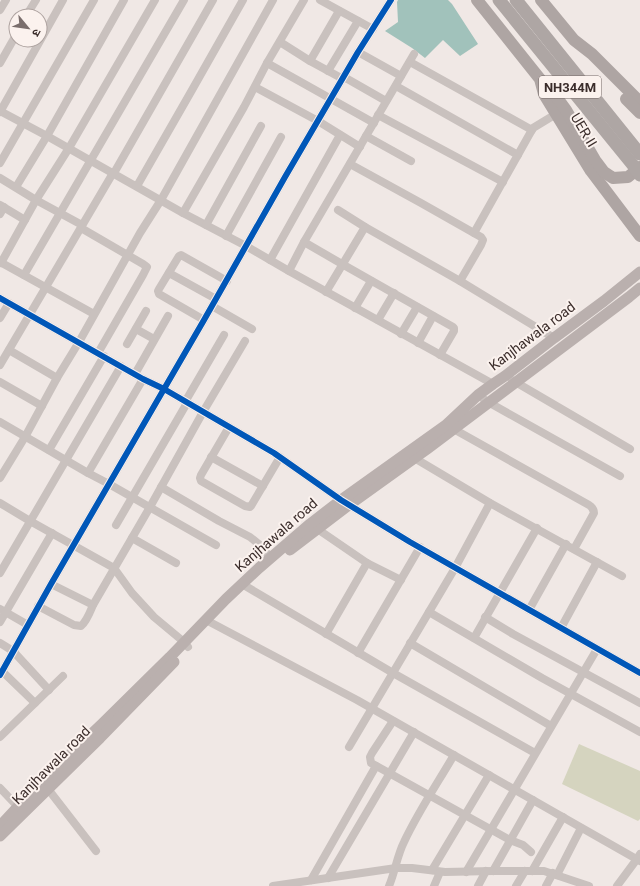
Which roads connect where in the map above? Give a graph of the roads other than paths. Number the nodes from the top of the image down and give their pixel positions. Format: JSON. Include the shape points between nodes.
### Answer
{"nodes":[{"id":1,"x":6,"y":0,"type":"edge"},
{"id":2,"x":63,"y":0,"type":"edge"},
{"id":3,"x":94,"y":0,"type":"edge"},
{"id":4,"x":124,"y":0,"type":"edge"},
{"id":5,"x":155,"y":0,"type":"edge"},
{"id":6,"x":184,"y":0,"type":"edge"},
{"id":7,"x":213,"y":0,"type":"edge"},
{"id":8,"x":243,"y":0,"type":"edge"},
{"id":9,"x":273,"y":0,"type":"edge"},
{"id":10,"x":304,"y":0,"type":"edge"},
{"id":11,"x":320,"y":0,"type":"edge"},
{"id":12,"x":391,"y":0,"type":"edge"},
{"id":13,"x":477,"y":0,"type":"edge"},
{"id":14,"x":499,"y":0,"type":"edge"},
{"id":15,"x":516,"y":0,"type":"edge"},
{"id":16,"x":541,"y":0,"type":"edge"},
{"id":17,"x":332,"y":3,"type":"edge"},
{"id":18,"x":0,"y":10,"type":"edge"},
{"id":19,"x":339,"y":11,"type":"junction"},
{"id":20,"x":358,"y":21,"type":"junction"},
{"id":21,"x":373,"y":29,"type":"junction"},
{"id":22,"x":574,"y":40,"type":"junction"},
{"id":23,"x":280,"y":42,"type":"junction"},
{"id":24,"x":8,"y":48,"type":"edge"},
{"id":25,"x":358,"y":52,"type":"junction"},
{"id":26,"x":310,"y":61,"type":"junction"},
{"id":27,"x":0,"y":63,"type":"edge"},
{"id":28,"x":267,"y":63,"type":"junction"},
{"id":29,"x":328,"y":71,"type":"junction"},
{"id":30,"x":401,"y":76,"type":"junction"},
{"id":31,"x":344,"y":78,"type":"junction"},
{"id":32,"x":540,"y":79,"type":"junction"},
{"id":33,"x":396,"y":86,"type":"junction"},
{"id":34,"x":255,"y":87,"type":"junction"},
{"id":35,"x":331,"y":98,"type":"junction"},
{"id":36,"x":386,"y":101,"type":"junction"},
{"id":37,"x":640,"y":102,"type":"edge"},
{"id":38,"x":0,"y":112,"type":"edge"},
{"id":39,"x":640,"y":113,"type":"edge"},
{"id":40,"x":556,"y":114,"type":"junction"},
{"id":41,"x":376,"y":119,"type":"junction"},
{"id":42,"x":318,"y":121,"type":"junction"},
{"id":43,"x":23,"y":124,"type":"junction"},
{"id":44,"x":261,"y":126,"type":"dead end"},
{"id":45,"x":532,"y":130,"type":"junction"},
{"id":46,"x":340,"y":135,"type":"junction"},
{"id":47,"x":47,"y":136,"type":"junction"},
{"id":48,"x":366,"y":136,"type":"junction"},
{"id":49,"x":281,"y":137,"type":"dead end"},
{"id":50,"x":360,"y":147,"type":"junction"},
{"id":51,"x":69,"y":148,"type":"junction"},
{"id":52,"x":640,"y":154,"type":"edge"},
{"id":53,"x":518,"y":155,"type":"junction"},
{"id":54,"x":91,"y":160,"type":"junction"},
{"id":55,"x":411,"y":161,"type":"dead end"},
{"id":56,"x":0,"y":163,"type":"edge"},
{"id":57,"x":350,"y":164,"type":"junction"},
{"id":58,"x":640,"y":167,"type":"edge"},
{"id":59,"x":113,"y":173,"type":"junction"},
{"id":60,"x":640,"y":175,"type":"edge"},
{"id":61,"x":0,"y":178,"type":"edge"},
{"id":62,"x":503,"y":182,"type":"junction"},
{"id":63,"x":137,"y":186,"type":"junction"},
{"id":64,"x":16,"y":187,"type":"junction"},
{"id":65,"x":36,"y":200,"type":"junction"},
{"id":66,"x":161,"y":200,"type":"junction"},
{"id":67,"x":1,"y":209,"type":"edge"},
{"id":68,"x":338,"y":210,"type":"dead end"},
{"id":69,"x":183,"y":212,"type":"junction"},
{"id":70,"x":60,"y":214,"type":"junction"},
{"id":71,"x":25,"y":220,"type":"junction"},
{"id":72,"x":206,"y":225,"type":"junction"},
{"id":73,"x":82,"y":226,"type":"junction"},
{"id":74,"x":365,"y":227,"type":"junction"},
{"id":75,"x":474,"y":233,"type":"junction"},
{"id":76,"x":226,"y":236,"type":"junction"},
{"id":77,"x":640,"y":236,"type":"edge"},
{"id":78,"x":304,"y":242,"type":"junction"},
{"id":79,"x":246,"y":246,"type":"junction"},
{"id":80,"x":128,"y":255,"type":"junction"},
{"id":81,"x":270,"y":260,"type":"junction"},
{"id":82,"x":1,"y":262,"type":"edge"},
{"id":83,"x":342,"y":264,"type":"junction"},
{"id":84,"x":289,"y":271,"type":"junction"},
{"id":85,"x":640,"y":272,"type":"edge"},
{"id":86,"x":169,"y":273,"type":"junction"},
{"id":87,"x":24,"y":275,"type":"junction"},
{"id":88,"x":371,"y":280,"type":"junction"},
{"id":89,"x":227,"y":281,"type":"junction"},
{"id":90,"x":460,"y":281,"type":"junction"},
{"id":91,"x":46,"y":288,"type":"junction"},
{"id":92,"x":640,"y":288,"type":"edge"},
{"id":93,"x":326,"y":292,"type":"junction"},
{"id":94,"x":394,"y":293,"type":"junction"},
{"id":95,"x":0,"y":298,"type":"edge"},
{"id":96,"x":9,"y":303,"type":"junction"},
{"id":97,"x":214,"y":303,"type":"junction"},
{"id":98,"x":417,"y":306,"type":"junction"},
{"id":99,"x":355,"y":308,"type":"junction"},
{"id":100,"x":146,"y":311,"type":"dead end"},
{"id":101,"x":94,"y":314,"type":"junction"},
{"id":102,"x":30,"y":315,"type":"junction"},
{"id":103,"x":168,"y":316,"type":"dead end"},
{"id":104,"x":433,"y":316,"type":"junction"},
{"id":105,"x":0,"y":318,"type":"edge"},
{"id":106,"x":204,"y":320,"type":"junction"},
{"id":107,"x":378,"y":320,"type":"junction"},
{"id":108,"x":136,"y":329,"type":"junction"},
{"id":109,"x":252,"y":329,"type":"dead end"},
{"id":110,"x":402,"y":334,"type":"junction"},
{"id":111,"x":224,"y":335,"type":"dead end"},
{"id":112,"x":554,"y":338,"type":"junction"},
{"id":113,"x":154,"y":340,"type":"junction"},
{"id":114,"x":245,"y":341,"type":"dead end"},
{"id":115,"x":79,"y":342,"type":"junction"},
{"id":116,"x":418,"y":343,"type":"junction"},
{"id":117,"x":127,"y":344,"type":"dead end"},
{"id":118,"x":9,"y":350,"type":"junction"},
{"id":119,"x":101,"y":354,"type":"junction"},
{"id":120,"x":440,"y":355,"type":"junction"},
{"id":121,"x":0,"y":366,"type":"edge"},
{"id":122,"x":121,"y":366,"type":"junction"},
{"id":123,"x":135,"y":374,"type":"junction"},
{"id":124,"x":505,"y":376,"type":"junction"},
{"id":125,"x":57,"y":378,"type":"junction"},
{"id":126,"x":143,"y":378,"type":"junction"},
{"id":127,"x":0,"y":382,"type":"edge"},
{"id":128,"x":516,"y":382,"type":"junction"},
{"id":129,"x":493,"y":384,"type":"junction"},
{"id":130,"x":164,"y":389,"type":"junction"},
{"id":131,"x":478,"y":395,"type":"junction"},
{"id":132,"x":186,"y":402,"type":"junction"},
{"id":133,"x":488,"y":402,"type":"junction"},
{"id":134,"x":42,"y":406,"type":"junction"},
{"id":135,"x":203,"y":412,"type":"junction"},
{"id":136,"x":0,"y":422,"type":"edge"},
{"id":137,"x":229,"y":427,"type":"junction"},
{"id":138,"x":450,"y":427,"type":"junction"},
{"id":139,"x":25,"y":437,"type":"junction"},
{"id":140,"x":630,"y":448,"type":"dead end"},
{"id":141,"x":49,"y":450,"type":"junction"},
{"id":142,"x":410,"y":456,"type":"junction"},
{"id":143,"x":211,"y":457,"type":"junction"},
{"id":144,"x":280,"y":457,"type":"junction"},
{"id":145,"x":66,"y":460,"type":"junction"},
{"id":146,"x":88,"y":473,"type":"junction"},
{"id":147,"x":620,"y":476,"type":"dead end"},
{"id":148,"x":0,"y":478,"type":"edge"},
{"id":149,"x":109,"y":484,"type":"junction"},
{"id":150,"x":263,"y":486,"type":"junction"},
{"id":151,"x":161,"y":487,"type":"junction"},
{"id":152,"x":133,"y":497,"type":"junction"},
{"id":153,"x":0,"y":502,"type":"edge"},
{"id":154,"x":345,"y":502,"type":"junction"},
{"id":155,"x":490,"y":503,"type":"junction"},
{"id":156,"x":150,"y":507,"type":"junction"},
{"id":157,"x":30,"y":521,"type":"junction"},
{"id":158,"x":116,"y":525,"type":"dead end"},
{"id":159,"x":314,"y":527,"type":"junction"},
{"id":160,"x":537,"y":528,"type":"junction"},
{"id":161,"x":52,"y":533,"type":"junction"},
{"id":162,"x":132,"y":538,"type":"junction"},
{"id":163,"x":566,"y":544,"type":"junction"},
{"id":164,"x":74,"y":545,"type":"junction"},
{"id":165,"x":216,"y":545,"type":"dead end"},
{"id":166,"x":420,"y":547,"type":"junction"},
{"id":167,"x":574,"y":549,"type":"junction"},
{"id":168,"x":271,"y":558,"type":"junction"},
{"id":169,"x":597,"y":562,"type":"junction"},
{"id":170,"x":176,"y":563,"type":"dead end"},
{"id":171,"x":368,"y":563,"type":"junction"},
{"id":172,"x":114,"y":568,"type":"junction"},
{"id":173,"x":455,"y":568,"type":"junction"},
{"id":174,"x":0,"y":573,"type":"edge"},
{"id":175,"x":622,"y":576,"type":"dead end"},
{"id":176,"x":400,"y":580,"type":"junction"},
{"id":177,"x":51,"y":584,"type":"junction"},
{"id":178,"x":245,"y":586,"type":"junction"},
{"id":179,"x":500,"y":593,"type":"junction"},
{"id":180,"x":93,"y":605,"type":"junction"},
{"id":181,"x":38,"y":606,"type":"junction"},
{"id":182,"x":529,"y":610,"type":"junction"},
{"id":183,"x":3,"y":611,"type":"edge"},
{"id":184,"x":429,"y":612,"type":"junction"},
{"id":185,"x":485,"y":617,"type":"junction"},
{"id":186,"x":0,"y":622,"type":"edge"},
{"id":187,"x":209,"y":622,"type":"junction"},
{"id":188,"x":28,"y":625,"type":"junction"},
{"id":189,"x":561,"y":628,"type":"junction"},
{"id":190,"x":326,"y":634,"type":"junction"},
{"id":191,"x":474,"y":638,"type":"junction"},
{"id":192,"x":0,"y":643,"type":"edge"},
{"id":193,"x":410,"y":644,"type":"junction"},
{"id":194,"x":186,"y":645,"type":"junction"},
{"id":195,"x":597,"y":649,"type":"junction"},
{"id":196,"x":13,"y":651,"type":"junction"},
{"id":197,"x":358,"y":653,"type":"junction"},
{"id":198,"x":583,"y":672,"type":"junction"},
{"id":199,"x":1,"y":673,"type":"edge"},
{"id":200,"x":392,"y":673,"type":"junction"},
{"id":201,"x":640,"y":674,"type":"edge"},
{"id":202,"x":64,"y":676,"type":"dead end"},
{"id":203,"x":49,"y":690,"type":"junction"},
{"id":204,"x":570,"y":693,"type":"junction"},
{"id":205,"x":35,"y":703,"type":"junction"},
{"id":206,"x":640,"y":703,"type":"edge"},
{"id":207,"x":372,"y":708,"type":"junction"},
{"id":208,"x":393,"y":721,"type":"junction"},
{"id":209,"x":551,"y":726,"type":"junction"},
{"id":210,"x":414,"y":732,"type":"junction"},
{"id":211,"x":640,"y":732,"type":"edge"},
{"id":212,"x":0,"y":737,"type":"edge"},
{"id":213,"x":349,"y":748,"type":"dead end"},
{"id":214,"x":535,"y":753,"type":"junction"},
{"id":215,"x":454,"y":755,"type":"junction"},
{"id":216,"x":376,"y":766,"type":"junction"},
{"id":217,"x":390,"y":774,"type":"junction"},
{"id":218,"x":489,"y":775,"type":"junction"},
{"id":219,"x":0,"y":788,"type":"edge"},
{"id":220,"x":48,"y":789,"type":"junction"},
{"id":221,"x":514,"y":789,"type":"junction"},
{"id":222,"x":430,"y":796,"type":"junction"},
{"id":223,"x":533,"y":800,"type":"junction"},
{"id":224,"x":21,"y":810,"type":"junction"},
{"id":225,"x":465,"y":815,"type":"junction"},
{"id":226,"x":563,"y":817,"type":"junction"},
{"id":227,"x":0,"y":826,"type":"edge"},
{"id":228,"x":581,"y":828,"type":"junction"},
{"id":229,"x":490,"y":829,"type":"junction"},
{"id":230,"x":0,"y":836,"type":"edge"},
{"id":231,"x":510,"y":840,"type":"junction"},
{"id":232,"x":96,"y":851,"type":"dead end"},
{"id":233,"x":531,"y":852,"type":"dead end"},
{"id":234,"x":639,"y":858,"type":"edge"},
{"id":235,"x":396,"y":868,"type":"junction"},
{"id":236,"x":436,"y":871,"type":"junction"},
{"id":237,"x":490,"y":871,"type":"junction"},
{"id":238,"x":528,"y":871,"type":"junction"},
{"id":239,"x":466,"y":872,"type":"junction"},
{"id":240,"x":555,"y":874,"type":"junction"},
{"id":241,"x":328,"y":878,"type":"junction"},
{"id":242,"x":311,"y":880,"type":"junction"},
{"id":243,"x":578,"y":884,"type":"edge"},
{"id":244,"x":273,"y":886,"type":"edge"},
{"id":245,"x":389,"y":886,"type":"edge"},
{"id":246,"x":434,"y":886,"type":"edge"},
{"id":247,"x":478,"y":886,"type":"edge"},
{"id":248,"x":516,"y":886,"type":"edge"},
{"id":249,"x":546,"y":886,"type":"edge"},
{"id":250,"x":589,"y":886,"type":"edge"},
{"id":251,"x":617,"y":886,"type":"edge"}],
"edges":[{"from":1,"to":18,"type":"street"},
{"from":2,"to":38,"type":"street"},
{"from":3,"to":43,"type":"street"},
{"from":4,"to":47,"type":"street"},
{"from":5,"to":51,"type":"street"},
{"from":6,"to":54,"type":"street"},
{"from":7,"to":59,"type":"street"},
{"from":8,"to":63,"type":"street"},
{"from":9,"to":66,"type":"street"},
{"from":10,"to":23,"type":"street"},
{"from":11,"to":17,"type":"street"},
{"from":12,"to":21,"type":"street"},
{"from":13,"to":32,"type":"main road","name":"UER II"},
{"from":14,"to":60,"type":"highway","number":"NH344M","bridge":true},
{"from":15,"to":52,"type":"highway","number":"NH344M"},
{"from":16,"to":22,"type":"main road"},
{"from":17,"to":19,"type":"street"},
{"from":19,"to":20,"type":"street"},
{"from":19,"to":26,"type":"street"},
{"from":20,"to":21,"type":"street"},
{"from":20,"to":29,"type":"street"},
{"from":21,"to":25,"type":"street"},
{"from":22,"to":37,"type":"main road","via":[[592,54]]},
{"from":22,"to":39,"type":"main road","via":[[588,60]]},
{"from":23,"to":26,"type":"street"},
{"from":23,"to":28,"type":"street"},
{"from":24,"to":27,"type":"street"},
{"from":25,"to":30,"type":"street"},
{"from":25,"to":31,"type":"street"},
{"from":26,"to":29,"type":"street"},
{"from":28,"to":34,"type":"street"},
{"from":28,"to":35,"type":"street"},
{"from":29,"to":31,"type":"street"},
{"from":30,"to":33,"type":"street"},
{"from":30,"to":45,"type":"street","via":[[412,58]]},
{"from":31,"to":35,"type":"street"},
{"from":31,"to":36,"type":"street"},
{"from":32,"to":40,"type":"main road","name":"UER II","via":[[544,94]]},
{"from":32,"to":58,"type":"main road","via":[[566,110],[604,172],[614,178],[628,177]]},
{"from":33,"to":36,"type":"street"},
{"from":33,"to":53,"type":"street"},
{"from":34,"to":42,"type":"street"},
{"from":34,"to":69,"type":"street"},
{"from":35,"to":41,"type":"street"},
{"from":35,"to":42,"type":"street"},
{"from":36,"to":41,"type":"street"},
{"from":38,"to":43,"type":"street"},
{"from":40,"to":45,"type":"street"},
{"from":40,"to":77,"type":"main road","name":"UER II","via":[[591,171]]},
{"from":41,"to":48,"type":"street"},
{"from":41,"to":62,"type":"street"},
{"from":42,"to":46,"type":"street"},
{"from":42,"to":79,"type":"street"},
{"from":43,"to":47,"type":"street"},
{"from":43,"to":56,"type":"street"},
{"from":44,"to":72,"type":"street"},
{"from":45,"to":53,"type":"street"},
{"from":46,"to":50,"type":"street"},
{"from":46,"to":81,"type":"street"},
{"from":47,"to":51,"type":"street"},
{"from":47,"to":64,"type":"street"},
{"from":48,"to":50,"type":"street"},
{"from":48,"to":55,"type":"street"},
{"from":49,"to":76,"type":"street"},
{"from":50,"to":57,"type":"street"},
{"from":51,"to":54,"type":"street"},
{"from":51,"to":65,"type":"street"},
{"from":53,"to":62,"type":"street"},
{"from":54,"to":59,"type":"street"},
{"from":54,"to":70,"type":"street"},
{"from":57,"to":75,"type":"street"},
{"from":57,"to":78,"type":"street"},
{"from":59,"to":63,"type":"street"},
{"from":59,"to":73,"type":"street"},
{"from":61,"to":64,"type":"street"},
{"from":62,"to":75,"type":"street"},
{"from":63,"to":66,"type":"street"},
{"from":64,"to":65,"type":"street"},
{"from":65,"to":70,"type":"street"},
{"from":65,"to":71,"type":"street"},
{"from":66,"to":69,"type":"street"},
{"from":66,"to":80,"type":"street"},
{"from":67,"to":71,"type":"street"},
{"from":68,"to":74,"type":"street"},
{"from":69,"to":72,"type":"street"},
{"from":70,"to":73,"type":"street"},
{"from":70,"to":87,"type":"street"},
{"from":71,"to":82,"type":"street"},
{"from":72,"to":76,"type":"street"},
{"from":73,"to":80,"type":"street"},
{"from":73,"to":91,"type":"street"},
{"from":74,"to":83,"type":"street"},
{"from":74,"to":90,"type":"street"},
{"from":75,"to":90,"type":"street","via":[[483,240]]},
{"from":76,"to":79,"type":"street"},
{"from":78,"to":83,"type":"street"},
{"from":78,"to":84,"type":"street"},
{"from":79,"to":81,"type":"street"},
{"from":79,"to":89,"type":"street"},
{"from":80,"to":101,"type":"street"},
{"from":80,"to":119,"type":"street","via":[[145,265],[146,269]]},
{"from":81,"to":84,"type":"street"},
{"from":82,"to":87,"type":"street"},
{"from":83,"to":88,"type":"street"},
{"from":83,"to":93,"type":"street"},
{"from":84,"to":93,"type":"street"},
{"from":85,"to":112,"type":"main road","name":"Kanjhawala road"},
{"from":86,"to":89,"type":"street","via":[[181,255]]},
{"from":86,"to":97,"type":"street"},
{"from":86,"to":106,"type":"street","via":[[159,294]]},
{"from":87,"to":91,"type":"street"},
{"from":88,"to":94,"type":"street"},
{"from":88,"to":99,"type":"street"},
{"from":89,"to":97,"type":"street"},
{"from":90,"to":112,"type":"street"},
{"from":91,"to":101,"type":"street"},
{"from":91,"to":102,"type":"street"},
{"from":92,"to":128,"type":"main road","name":"Kanjhawala road"},
{"from":93,"to":99,"type":"street"},
{"from":94,"to":98,"type":"street"},
{"from":94,"to":107,"type":"street"},
{"from":95,"to":96,"type":"street"},
{"from":96,"to":102,"type":"street"},
{"from":96,"to":105,"type":"street"},
{"from":97,"to":106,"type":"street"},
{"from":97,"to":109,"type":"street"},
{"from":98,"to":104,"type":"street"},
{"from":98,"to":110,"type":"street"},
{"from":99,"to":107,"type":"street"},
{"from":100,"to":108,"type":"street"},
{"from":101,"to":115,"type":"street"},
{"from":102,"to":115,"type":"street"},
{"from":102,"to":118,"type":"street"},
{"from":103,"to":113,"type":"street"},
{"from":104,"to":116,"type":"street"},
{"from":104,"to":120,"type":"street","via":[[454,329]]},
{"from":106,"to":130,"type":"street"},
{"from":107,"to":110,"type":"street"},
{"from":108,"to":113,"type":"street"},
{"from":108,"to":117,"type":"street"},
{"from":110,"to":116,"type":"street"},
{"from":111,"to":132,"type":"street"},
{"from":112,"to":124,"type":"main road","name":"Kanjhawala road"},
{"from":113,"to":123,"type":"street"},
{"from":114,"to":135,"type":"street"},
{"from":115,"to":119,"type":"street"},
{"from":115,"to":125,"type":"street"},
{"from":116,"to":120,"type":"street"},
{"from":118,"to":121,"type":"street"},
{"from":118,"to":125,"type":"street"},
{"from":119,"to":122,"type":"street"},
{"from":119,"to":141,"type":"street"},
{"from":120,"to":129,"type":"street"},
{"from":122,"to":123,"type":"street"},
{"from":122,"to":145,"type":"street"},
{"from":123,"to":126,"type":"street"},
{"from":124,"to":128,"type":"street"},
{"from":124,"to":129,"type":"main road","name":"Kanjhawala road"},
{"from":125,"to":134,"type":"street"},
{"from":126,"to":130,"type":"street"},
{"from":126,"to":146,"type":"street"},
{"from":127,"to":134,"type":"street"},
{"from":128,"to":133,"type":"main road","name":"Kanjhawala road"},
{"from":128,"to":140,"type":"street"},
{"from":129,"to":131,"type":"main road","name":"Kanjhawala road"},
{"from":130,"to":132,"type":"street"},
{"from":130,"to":149,"type":"street"},
{"from":131,"to":133,"type":"street"},
{"from":131,"to":138,"type":"main road","name":"Kanjhawala road"},
{"from":132,"to":135,"type":"street"},
{"from":132,"to":152,"type":"street"},
{"from":133,"to":138,"type":"main road","name":"Kanjhawala road"},
{"from":133,"to":147,"type":"street"},
{"from":134,"to":139,"type":"street"},
{"from":135,"to":137,"type":"street"},
{"from":135,"to":151,"type":"street"},
{"from":136,"to":139,"type":"street"},
{"from":137,"to":143,"type":"street"},
{"from":137,"to":144,"type":"street"},
{"from":138,"to":142,"type":"main road","name":"Kanjhawala road"},
{"from":138,"to":167,"type":"street","via":[[589,504],[594,513]]},
{"from":139,"to":141,"type":"street"},
{"from":139,"to":148,"type":"street"},
{"from":141,"to":145,"type":"street"},
{"from":142,"to":154,"type":"main road","name":"Kanjhawala road"},
{"from":142,"to":155,"type":"street"},
{"from":143,"to":150,"type":"street"},
{"from":143,"to":150,"type":"street","via":[[201,475],[201,481],[248,507]]},
{"from":144,"to":150,"type":"street"},
{"from":144,"to":154,"type":"street"},
{"from":145,"to":146,"type":"street"},
{"from":145,"to":157,"type":"street"},
{"from":146,"to":149,"type":"street"},
{"from":149,"to":152,"type":"street"},
{"from":149,"to":164,"type":"street"},
{"from":151,"to":156,"type":"street"},
{"from":151,"to":168,"type":"street","via":[[250,537]]},
{"from":152,"to":156,"type":"street"},
{"from":152,"to":158,"type":"street"},
{"from":153,"to":157,"type":"street"},
{"from":154,"to":159,"type":"main road","name":"Kanjhawala road"},
{"from":154,"to":166,"type":"street"},
{"from":155,"to":160,"type":"street"},
{"from":155,"to":173,"type":"street"},
{"from":156,"to":162,"type":"street"},
{"from":156,"to":165,"type":"street"},
{"from":157,"to":161,"type":"street"},
{"from":157,"to":174,"type":"street"},
{"from":159,"to":168,"type":"main road","name":"Kanjhawala road"},
{"from":159,"to":171,"type":"street"},
{"from":159,"to":178,"type":"main road","name":"Kanjhawala road"},
{"from":160,"to":163,"type":"street"},
{"from":160,"to":179,"type":"street"},
{"from":161,"to":164,"type":"street"},
{"from":161,"to":183,"type":"street"},
{"from":162,"to":170,"type":"street"},
{"from":162,"to":172,"type":"street"},
{"from":163,"to":167,"type":"street"},
{"from":163,"to":182,"type":"street"},
{"from":164,"to":172,"type":"street"},
{"from":164,"to":177,"type":"street"},
{"from":166,"to":173,"type":"street"},
{"from":166,"to":176,"type":"street"},
{"from":167,"to":169,"type":"street"},
{"from":168,"to":178,"type":"main road","name":"Kanjhawala road"},
{"from":169,"to":175,"type":"street"},
{"from":169,"to":189,"type":"street"},
{"from":171,"to":176,"type":"street"},
{"from":171,"to":190,"type":"street"},
{"from":172,"to":180,"type":"street"},
{"from":172,"to":194,"type":"street","via":[[154,618]]},
{"from":173,"to":179,"type":"street"},
{"from":173,"to":184,"type":"street"},
{"from":176,"to":197,"type":"street"},
{"from":177,"to":180,"type":"street"},
{"from":177,"to":181,"type":"street"},
{"from":178,"to":187,"type":"main road","name":"Kanjhawala road","via":[[226,599]]},
{"from":178,"to":190,"type":"street"},
{"from":179,"to":182,"type":"street"},
{"from":179,"to":185,"type":"street"},
{"from":180,"to":181,"type":"street","via":[[81,626]]},
{"from":181,"to":188,"type":"street"},
{"from":182,"to":189,"type":"street"},
{"from":183,"to":186,"type":"street"},
{"from":183,"to":188,"type":"street"},
{"from":184,"to":191,"type":"street"},
{"from":184,"to":193,"type":"street"},
{"from":185,"to":191,"type":"street"},
{"from":185,"to":198,"type":"street"},
{"from":187,"to":194,"type":"main road","name":"Kanjhawala road"},
{"from":187,"to":207,"type":"street"},
{"from":188,"to":196,"type":"street"},
{"from":189,"to":195,"type":"street"},
{"from":190,"to":197,"type":"street"},
{"from":191,"to":204,"type":"street"},
{"from":192,"to":196,"type":"street"},
{"from":193,"to":200,"type":"street"},
{"from":193,"to":209,"type":"street"},
{"from":194,"to":220,"type":"main road","name":"Kanjhawala road","via":[[100,738]]},
{"from":194,"to":224,"type":"main road","name":"Kanjhawala road","via":[[42,781]]},
{"from":195,"to":198,"type":"street"},
{"from":195,"to":201,"type":"street"},
{"from":196,"to":199,"type":"street"},
{"from":196,"to":203,"type":"street"},
{"from":197,"to":200,"type":"street"},
{"from":198,"to":204,"type":"street"},
{"from":198,"to":206,"type":"street"},
{"from":199,"to":205,"type":"street"},
{"from":200,"to":207,"type":"street"},
{"from":200,"to":214,"type":"street"},
{"from":202,"to":203,"type":"street"},
{"from":203,"to":205,"type":"street"},
{"from":204,"to":209,"type":"street"},
{"from":204,"to":211,"type":"street"},
{"from":205,"to":212,"type":"street"},
{"from":207,"to":208,"type":"street"},
{"from":207,"to":213,"type":"street"},
{"from":208,"to":210,"type":"street"},
{"from":208,"to":216,"type":"street","via":[[370,757],[371,763]]},
{"from":209,"to":214,"type":"street"},
{"from":210,"to":215,"type":"street"},
{"from":210,"to":217,"type":"street"},
{"from":214,"to":221,"type":"street"},
{"from":215,"to":218,"type":"street"},
{"from":215,"to":222,"type":"street"},
{"from":216,"to":217,"type":"street"},
{"from":216,"to":242,"type":"street"},
{"from":217,"to":222,"type":"street"},
{"from":217,"to":241,"type":"street"},
{"from":218,"to":221,"type":"street"},
{"from":218,"to":225,"type":"street"},
{"from":219,"to":224,"type":"street"},
{"from":220,"to":224,"type":"main road","name":"Kanjhawala road"},
{"from":220,"to":232,"type":"street"},
{"from":221,"to":223,"type":"street"},
{"from":221,"to":229,"type":"street"},
{"from":222,"to":225,"type":"street"},
{"from":222,"to":235,"type":"street","via":[[404,841]]},
{"from":223,"to":226,"type":"street"},
{"from":223,"to":231,"type":"street"},
{"from":224,"to":227,"type":"main road","name":"Kanjhawala road"},
{"from":224,"to":230,"type":"main road","name":"Kanjhawala road"},
{"from":225,"to":229,"type":"street"},
{"from":225,"to":236,"type":"street"},
{"from":226,"to":228,"type":"street"},
{"from":226,"to":238,"type":"street"},
{"from":228,"to":234,"type":"street"},
{"from":228,"to":240,"type":"street"},
{"from":229,"to":231,"type":"street"},
{"from":229,"to":239,"type":"street"},
{"from":231,"to":233,"type":"street","via":[[523,845]]},
{"from":231,"to":237,"type":"street"},
{"from":234,"to":251,"type":"street"},
{"from":235,"to":236,"type":"street"},
{"from":235,"to":241,"type":"street"},
{"from":235,"to":245,"type":"street"},
{"from":236,"to":239,"type":"street"},
{"from":236,"to":246,"type":"street"},
{"from":237,"to":238,"type":"street"},
{"from":237,"to":239,"type":"street"},
{"from":237,"to":247,"type":"street"},
{"from":238,"to":240,"type":"street"},
{"from":238,"to":248,"type":"street"},
{"from":240,"to":243,"type":"street"},
{"from":240,"to":249,"type":"street"},
{"from":241,"to":242,"type":"street"},
{"from":242,"to":244,"type":"street"},
{"from":243,"to":250,"type":"street"}]}
